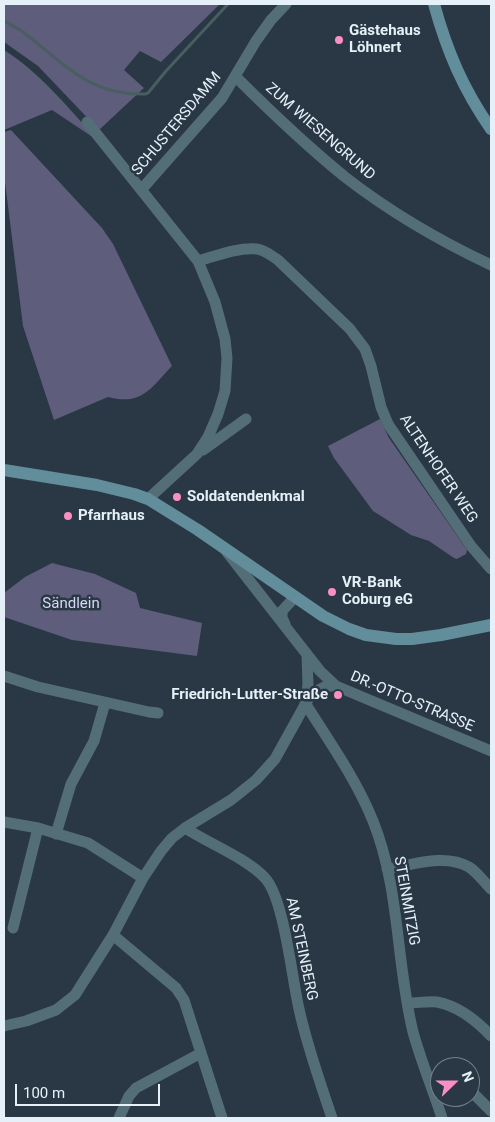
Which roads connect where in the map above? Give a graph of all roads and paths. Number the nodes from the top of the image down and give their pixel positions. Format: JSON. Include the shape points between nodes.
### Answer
{"nodes":[{"id":1,"x":286,"y":4,"type":"edge"},
{"id":2,"x":434,"y":4,"type":"edge"},
{"id":3,"x":236,"y":77,"type":"junction"},
{"id":4,"x":87,"y":122,"type":"dead end"},
{"id":5,"x":491,"y":129,"type":"edge"},
{"id":6,"x":141,"y":190,"type":"junction"},
{"id":7,"x":198,"y":260,"type":"junction"},
{"id":8,"x":491,"y":265,"type":"edge"},
{"id":9,"x":246,"y":419,"type":"dead end"},
{"id":10,"x":197,"y":454,"type":"junction"},
{"id":11,"x":4,"y":470,"type":"edge"},
{"id":12,"x":148,"y":500,"type":"junction"},
{"id":13,"x":226,"y":550,"type":"junction"},
{"id":14,"x":491,"y":568,"type":"edge"},
{"id":15,"x":295,"y":597,"type":"junction"},
{"id":16,"x":491,"y":625,"type":"edge"},
{"id":17,"x":287,"y":628,"type":"junction"},
{"id":18,"x":307,"y":654,"type":"junction"},
{"id":19,"x":4,"y":676,"type":"edge"},
{"id":20,"x":336,"y":686,"type":"junction"},
{"id":21,"x":105,"y":703,"type":"junction"},
{"id":22,"x":305,"y":703,"type":"junction"},
{"id":23,"x":158,"y":713,"type":"dead end"},
{"id":24,"x":491,"y":751,"type":"edge"},
{"id":25,"x":4,"y":822,"type":"edge"},
{"id":26,"x":38,"y":828,"type":"junction"},
{"id":27,"x":185,"y":828,"type":"junction"},
{"id":28,"x":56,"y":834,"type":"junction"},
{"id":29,"x":387,"y":869,"type":"junction"},
{"id":30,"x":143,"y":878,"type":"junction"},
{"id":31,"x":491,"y":889,"type":"edge"},
{"id":32,"x":13,"y":928,"type":"dead end"},
{"id":33,"x":113,"y":935,"type":"junction"},
{"id":34,"x":408,"y":1003,"type":"junction"},
{"id":35,"x":4,"y":1026,"type":"edge"},
{"id":36,"x":491,"y":1036,"type":"edge"},
{"id":37,"x":201,"y":1053,"type":"junction"},
{"id":38,"x":430,"y":1067,"type":"edge"},
{"id":39,"x":480,"y":1100,"type":"edge"},
{"id":40,"x":491,"y":1111,"type":"edge"},
{"id":41,"x":119,"y":1118,"type":"edge"},
{"id":42,"x":222,"y":1118,"type":"edge"},
{"id":43,"x":332,"y":1118,"type":"edge"}],
"edges":[{"from":1,"to":3,"type":"street","name":"SCHUSTERSDAMM","via":[[256,41]]},
{"from":2,"to":5,"type":"street","via":[[457,72]]},
{"from":3,"to":6,"type":"street","name":"SCHUSTERSDAMM","via":[[222,98]]},
{"from":3,"to":8,"type":"street","name":"ZUM WIESENGRUND","via":[[295,134],[366,192],[439,238]]},
{"from":4,"to":6,"type":"street","name":"SCHUSTERSDAMM"},
{"from":6,"to":7,"type":"street","name":"SCHUSTERSDAMM"},
{"from":7,"to":10,"type":"street","name":"SCHUSTERSDAMM","via":[[215,302],[224,339],[227,376],[218,414]]},
{"from":7,"to":14,"type":"street","name":"ALTENHOFER WEG","via":[[244,249],[264,251],[278,260],[350,329],[365,349],[388,424],[466,540]]},
{"from":9,"to":10,"type":"street"},
{"from":10,"to":12,"type":"street","name":"SCHUSTERSDAMM"},
{"from":11,"to":12,"type":"street","via":[[96,485]]},
{"from":12,"to":13,"type":"street"},
{"from":13,"to":15,"type":"street"},
{"from":13,"to":17,"type":"street","name":"DR.-OTTO-STRASSE"},
{"from":15,"to":16,"type":"street","via":[[349,630],[380,638],[412,639]]},
{"from":15,"to":17,"type":"street","via":[[282,612]]},
{"from":17,"to":18,"type":"street","name":"DR.-OTTO-STRASSE"},
{"from":18,"to":20,"type":"street","name":"DR.-OTTO-STRASSE"},
{"from":18,"to":22,"type":"street"},
{"from":19,"to":21,"type":"street"},
{"from":20,"to":22,"type":"street","via":[[314,691]]},
{"from":20,"to":24,"type":"street","name":"DR.-OTTO-STRASSE"},
{"from":21,"to":23,"type":"street"},
{"from":21,"to":28,"type":"street","via":[[94,741],[71,784]]},
{"from":22,"to":27,"type":"street","via":[[275,759],[256,780],[231,800]]},
{"from":22,"to":29,"type":"street","name":"STEINMITZIG","via":[[361,794]]},
{"from":25,"to":26,"type":"street"},
{"from":26,"to":28,"type":"street"},
{"from":26,"to":32,"type":"street"},
{"from":27,"to":30,"type":"street","via":[[160,851]]},
{"from":27,"to":43,"type":"street","name":"AM STEINBERG","via":[[253,867],[271,885],[303,1027]]},
{"from":28,"to":30,"type":"street","via":[[88,843]]},
{"from":29,"to":31,"type":"street","via":[[434,861],[450,862],[471,868]]},
{"from":29,"to":34,"type":"street","name":"STEINMITZIG"},
{"from":30,"to":33,"type":"street"},
{"from":33,"to":35,"type":"street","via":[[82,986],[67,1003],[45,1015]]},
{"from":33,"to":37,"type":"street","via":[[176,988],[184,1000]]},
{"from":34,"to":36,"type":"street","via":[[438,1003],[458,1010]]},
{"from":34,"to":38,"type":"street","name":"STEINMITZIG","via":[[414,1032]]},
{"from":37,"to":41,"type":"street","via":[[136,1088]]},
{"from":37,"to":42,"type":"street"},
{"from":39,"to":40,"type":"street"}]}
